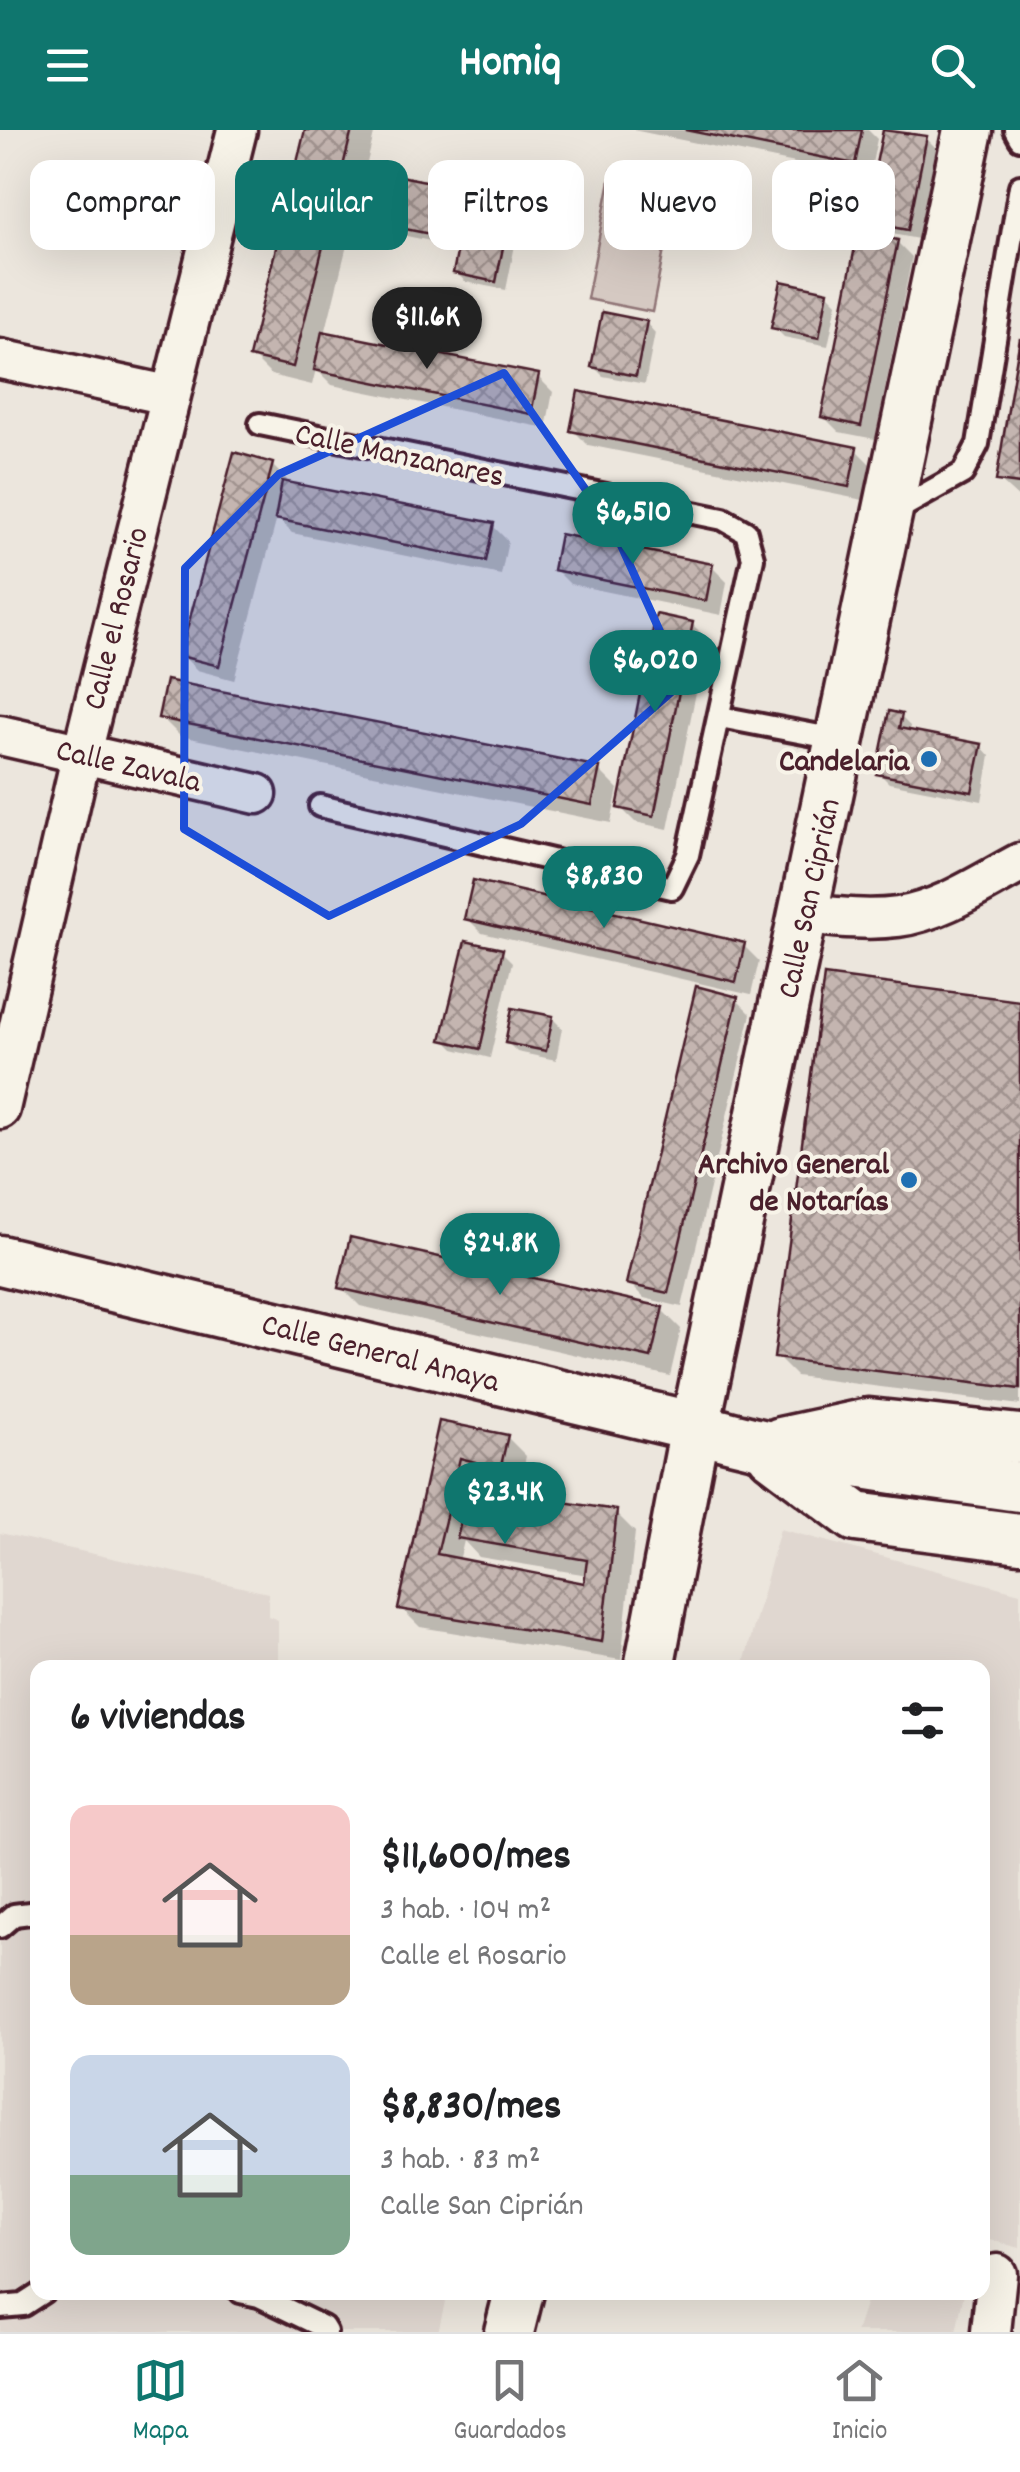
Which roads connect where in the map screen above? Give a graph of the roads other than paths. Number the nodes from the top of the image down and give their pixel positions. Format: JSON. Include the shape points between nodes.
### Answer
{"nodes":[{"id":1,"x":237,"y":130,"type":"edge"},
{"id":2,"x":968,"y":130,"type":"edge"},
{"id":3,"x":1014,"y":130,"type":"edge"},
{"id":4,"x":1020,"y":138,"type":"edge"},
{"id":5,"x":1020,"y":186,"type":"edge"},
{"id":6,"x":0,"y":359,"type":"edge"},
{"id":7,"x":168,"y":395,"type":"junction"},
{"id":8,"x":260,"y":424,"type":"dead end"},
{"id":9,"x":889,"y":515,"type":"junction"},
{"id":10,"x":720,"y":717,"type":"junction"},
{"id":11,"x":0,"y":735,"type":"edge"},
{"id":12,"x":841,"y":740,"type":"junction"},
{"id":13,"x":82,"y":753,"type":"junction"},
{"id":14,"x":257,"y":794,"type":"dead end"},
{"id":15,"x":320,"y":806,"type":"dead end"},
{"id":16,"x":1020,"y":864,"type":"edge"},
{"id":17,"x":804,"y":914,"type":"junction"},
{"id":18,"x":0,"y":1109,"type":"edge"},
{"id":19,"x":0,"y":1260,"type":"edge"},
{"id":20,"x":694,"y":1427,"type":"junction"},
{"id":21,"x":1020,"y":1439,"type":"edge"},
{"id":22,"x":762,"y":1446,"type":"junction"},
{"id":23,"x":1020,"y":1487,"type":"edge"},
{"id":24,"x":1020,"y":1538,"type":"edge"},
{"id":25,"x":650,"y":1660,"type":"edge"},
{"id":26,"x":30,"y":1913,"type":"edge"},
{"id":27,"x":0,"y":1926,"type":"edge"},
{"id":28,"x":1000,"y":2275,"type":"edge"},
{"id":29,"x":31,"y":2300,"type":"edge"},
{"id":30,"x":267,"y":2300,"type":"edge"},
{"id":31,"x":517,"y":2300,"type":"edge"},
{"id":32,"x":0,"y":2308,"type":"edge"},
{"id":33,"x":326,"y":2332,"type":"edge"},
{"id":34,"x":509,"y":2332,"type":"edge"},
{"id":35,"x":990,"y":2332,"type":"edge"}],
"edges":[{"from":1,"to":7,"type":"street","name":"Calle el Rosario"},
{"from":2,"to":9,"type":"street","name":"Calle San Ciprián"},
{"from":3,"to":4,"type":"lane"},
{"from":5,"to":9,"type":"lane","via":[[978,444],[963,473]]},
{"from":6,"to":7,"type":"street"},
{"from":7,"to":13,"type":"street","name":"Calle el Rosario"},
{"from":8,"to":10,"type":"lane","name":"Calle Manzanares","via":[[722,520],[746,532],[753,558]]},
{"from":9,"to":12,"type":"street","name":"Calle San Ciprián"},
{"from":10,"to":12,"type":"lane"},
{"from":10,"to":15,"type":"lane","via":[[688,855],[672,888]]},
{"from":11,"to":13,"type":"street","name":"Calle Zavala"},
{"from":12,"to":17,"type":"street","name":"Calle San Ciprián"},
{"from":13,"to":14,"type":"street","name":"Calle Zavala"},
{"from":13,"to":18,"type":"street","name":"Calle el Rosario"},
{"from":16,"to":17,"type":"street","via":[[940,905],[899,917]]},
{"from":17,"to":20,"type":"street","name":"Calle San Ciprián"},
{"from":19,"to":20,"type":"street","name":"Calle General Anaya"},
{"from":20,"to":22,"type":"street","name":"Calle General Anaya"},
{"from":20,"to":25,"type":"street","name":"Calle San Ciprián"},
{"from":21,"to":22,"type":"street","name":"Calle General Anaya","via":[[869,1423]]},
{"from":22,"to":23,"type":"street","name":"Calle General Anaya"},
{"from":22,"to":24,"type":"street","name":"Calle General Anaya","via":[[856,1518]]},
{"from":26,"to":27,"type":"lane"},
{"from":28,"to":35,"type":"street"},
{"from":29,"to":32,"type":"lane"},
{"from":30,"to":33,"type":"lane"},
{"from":31,"to":34,"type":"street"}]}
